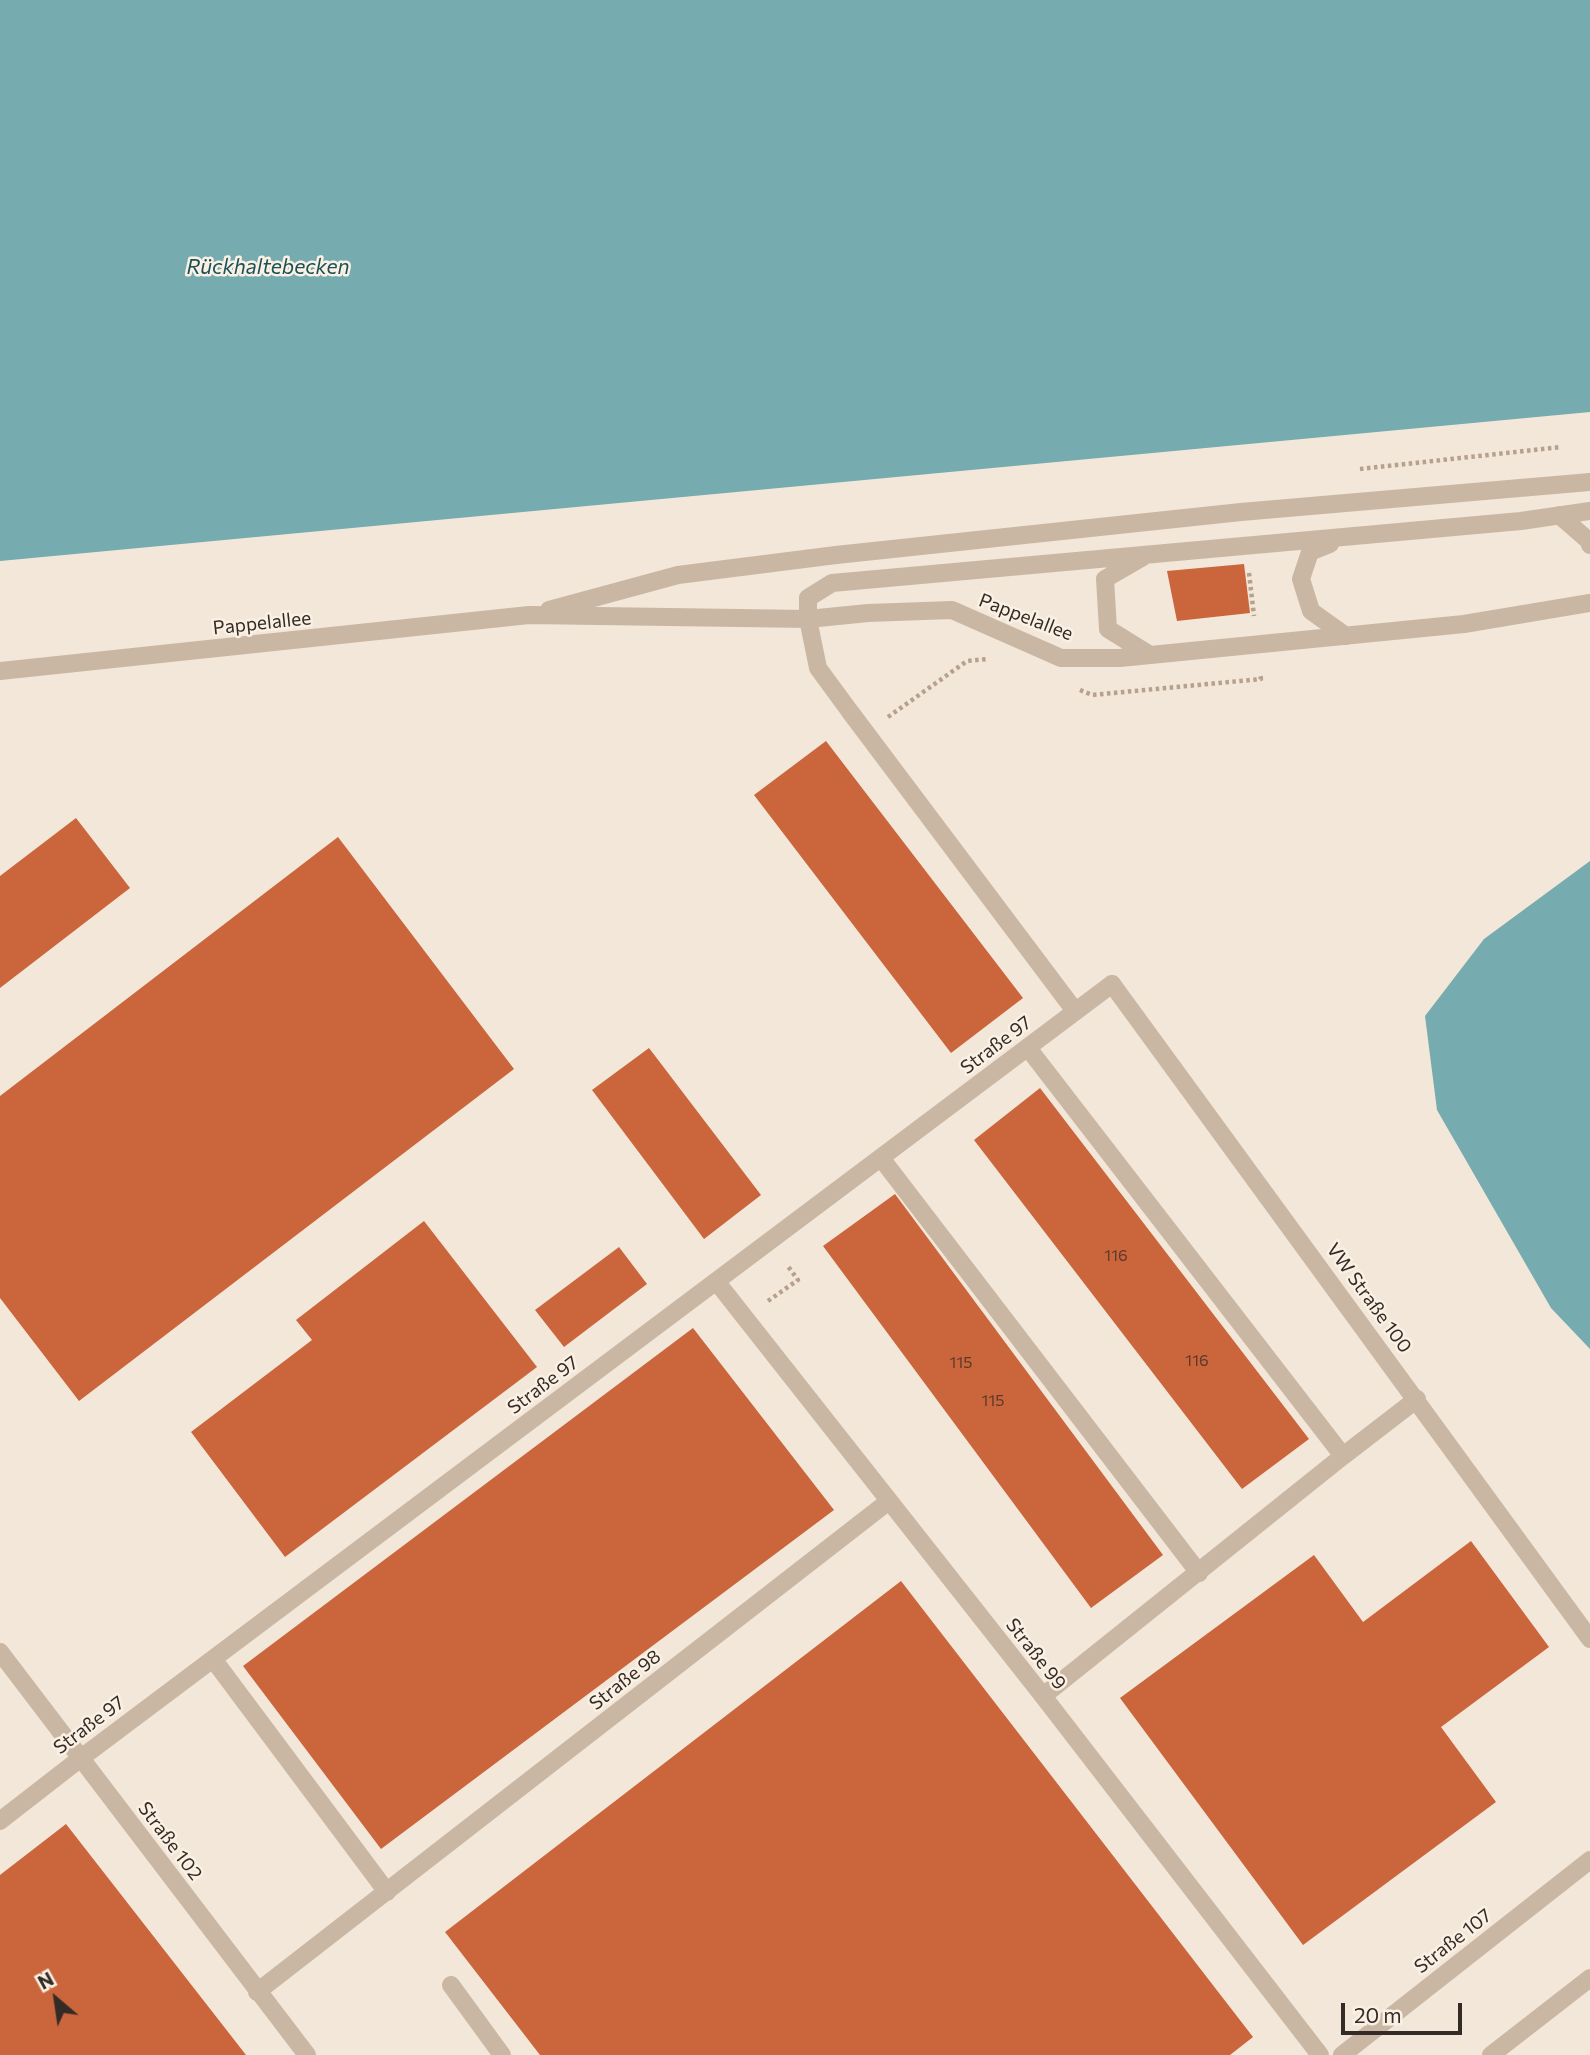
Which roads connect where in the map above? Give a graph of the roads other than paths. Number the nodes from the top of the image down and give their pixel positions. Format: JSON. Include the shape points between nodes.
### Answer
{"nodes":[{"id":1,"x":1590,"y":482,"type":"edge"},
{"id":2,"x":1590,"y":511,"type":"edge"},
{"id":3,"x":1559,"y":515,"type":"junction"},
{"id":4,"x":1349,"y":536,"type":"junction"},
{"id":5,"x":1590,"y":545,"type":"edge"},
{"id":6,"x":1149,"y":554,"type":"junction"},
{"id":7,"x":1589,"y":602,"type":"edge"},
{"id":8,"x":529,"y":615,"type":"junction"},
{"id":9,"x":808,"y":619,"type":"junction"},
{"id":10,"x":1346,"y":636,"type":"junction"},
{"id":11,"x":1150,"y":655,"type":"junction"},
{"id":12,"x":0,"y":671,"type":"edge"},
{"id":13,"x":1112,"y":984,"type":"joint"},
{"id":14,"x":1075,"y":1011,"type":"junction"},
{"id":15,"x":1028,"y":1048,"type":"junction"},
{"id":16,"x":881,"y":1157,"type":"junction"},
{"id":17,"x":716,"y":1281,"type":"junction"},
{"id":18,"x":1417,"y":1399,"type":"junction"},
{"id":19,"x":1343,"y":1456,"type":"junction"},
{"id":20,"x":889,"y":1501,"type":"junction"},
{"id":21,"x":1199,"y":1573,"type":"junction"},
{"id":22,"x":1590,"y":1640,"type":"edge"},
{"id":23,"x":0,"y":1652,"type":"edge"},
{"id":24,"x":213,"y":1659,"type":"junction"},
{"id":25,"x":1043,"y":1696,"type":"junction"},
{"id":26,"x":81,"y":1758,"type":"junction"},
{"id":27,"x":0,"y":1821,"type":"edge"},
{"id":28,"x":1590,"y":1860,"type":"edge"},
{"id":29,"x":387,"y":1892,"type":"junction"},
{"id":30,"x":1590,"y":1978,"type":"edge"},
{"id":31,"x":451,"y":1985,"type":"dead end"},
{"id":32,"x":257,"y":1992,"type":"junction"},
{"id":33,"x":307,"y":2055,"type":"edge"},
{"id":34,"x":502,"y":2055,"type":"edge"},
{"id":35,"x":1320,"y":2055,"type":"edge"},
{"id":36,"x":1342,"y":2055,"type":"edge"},
{"id":37,"x":1491,"y":2055,"type":"edge"}],
"edges":[{"from":1,"to":8,"type":"street","name":"Pappelallee","via":[[1248,511],[836,555],[678,575]]},
{"from":2,"to":3,"type":"street"},
{"from":3,"to":4,"type":"street"},
{"from":3,"to":5,"type":"street"},
{"from":4,"to":6,"type":"street"},
{"from":4,"to":10,"type":"street","via":[[1310,552],[1301,579],[1311,611]]},
{"from":6,"to":9,"type":"street","via":[[832,583],[808,598]]},
{"from":6,"to":11,"type":"street","via":[[1105,579],[1108,629]]},
{"from":7,"to":10,"type":"street","name":"Pappelallee","via":[[1464,624]]},
{"from":8,"to":9,"type":"street","name":"Pappelallee"},
{"from":8,"to":12,"type":"street","name":"Pappelallee"},
{"from":9,"to":11,"type":"street","name":"Pappelallee","via":[[951,610],[1061,658]]},
{"from":9,"to":14,"type":"street","via":[[818,668]]},
{"from":10,"to":11,"type":"street","name":"Pappelallee"},
{"from":13,"to":14,"type":"street","name":"Straße 97"},
{"from":13,"to":18,"type":"street","name":"VW Straße 100"},
{"from":14,"to":15,"type":"street","name":"Straße 97"},
{"from":15,"to":16,"type":"street","name":"Straße 97"},
{"from":15,"to":19,"type":"street"},
{"from":16,"to":17,"type":"street","name":"Straße 97"},
{"from":16,"to":21,"type":"street"},
{"from":17,"to":20,"type":"street","name":"Straße 99"},
{"from":17,"to":24,"type":"street","name":"Straße 97"},
{"from":18,"to":19,"type":"street"},
{"from":18,"to":22,"type":"street","name":"VW Straße 100"},
{"from":19,"to":21,"type":"street"},
{"from":20,"to":25,"type":"street","name":"Straße 99"},
{"from":20,"to":29,"type":"street","name":"Straße 98"},
{"from":21,"to":25,"type":"street"},
{"from":23,"to":26,"type":"street","name":"Straße 102"},
{"from":24,"to":26,"type":"street","name":"Straße 97"},
{"from":24,"to":29,"type":"street"},
{"from":25,"to":35,"type":"street","name":"Straße 99"},
{"from":26,"to":27,"type":"street","name":"Straße 97"},
{"from":26,"to":32,"type":"street","name":"Straße 102"},
{"from":28,"to":36,"type":"street","name":"Straße 107"},
{"from":29,"to":32,"type":"street","name":"Straße 98"},
{"from":30,"to":37,"type":"street"},
{"from":31,"to":34,"type":"street"},
{"from":32,"to":33,"type":"street","name":"Straße 102"}]}
